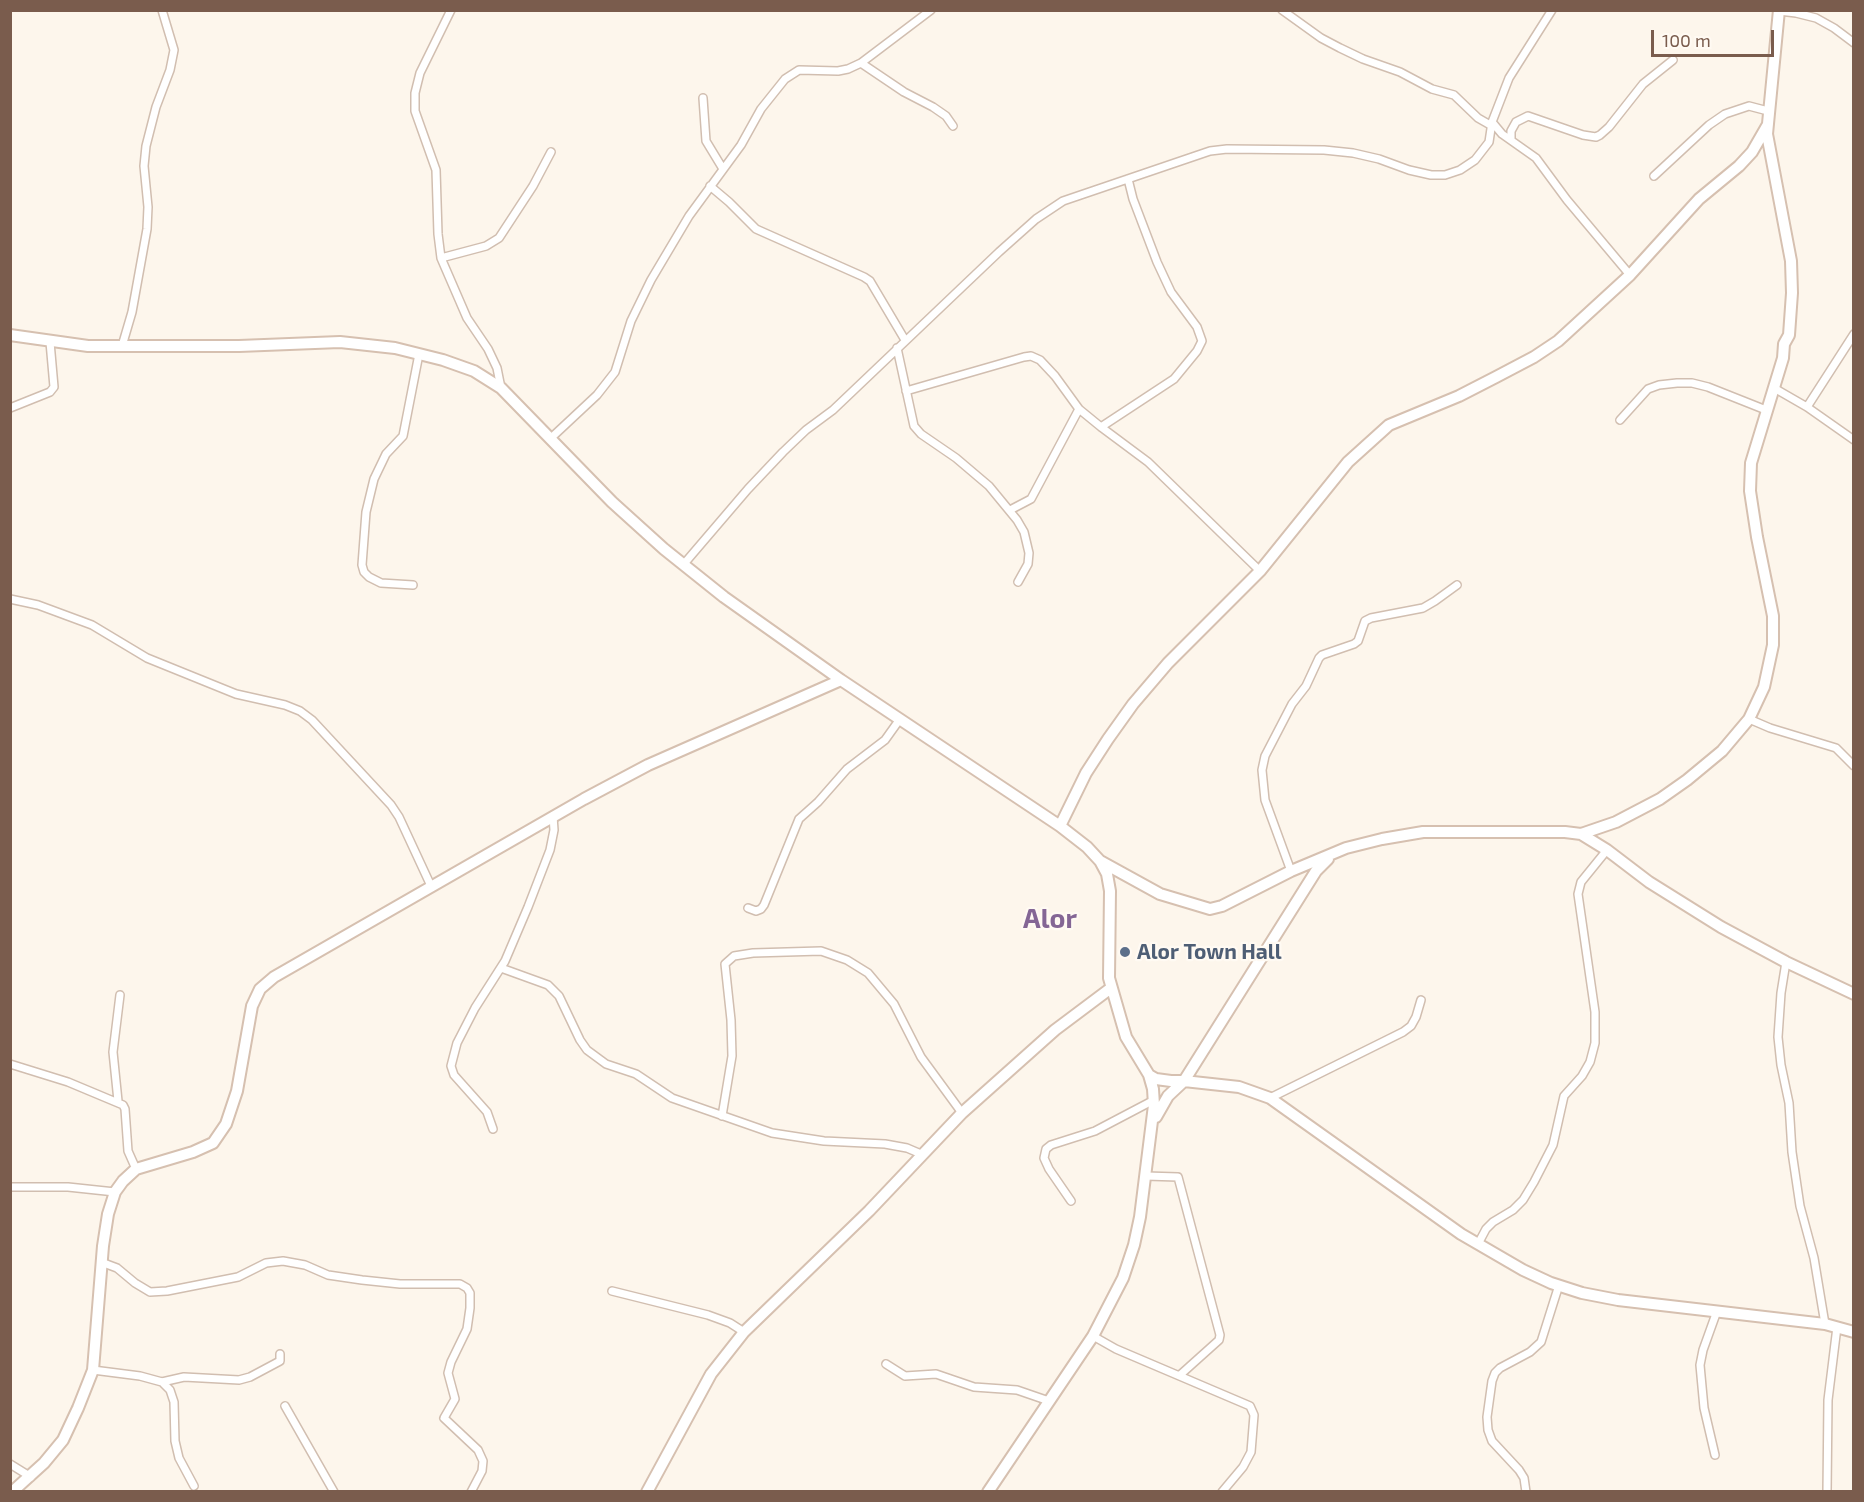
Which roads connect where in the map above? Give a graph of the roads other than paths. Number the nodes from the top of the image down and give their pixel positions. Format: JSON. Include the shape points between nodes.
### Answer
{"nodes":[{"id":1,"x":162,"y":10,"type":"edge"},
{"id":2,"x":451,"y":10,"type":"edge"},
{"id":3,"x":931,"y":10,"type":"edge"},
{"id":4,"x":1282,"y":10,"type":"edge"},
{"id":5,"x":1552,"y":10,"type":"edge"},
{"id":6,"x":1779,"y":11,"type":"edge"},
{"id":7,"x":1854,"y":43,"type":"edge"},
{"id":8,"x":1673,"y":60,"type":"dead end"},
{"id":9,"x":861,"y":63,"type":"junction"},
{"id":10,"x":703,"y":98,"type":"dead end"},
{"id":11,"x":1768,"y":111,"type":"junction"},
{"id":12,"x":1492,"y":124,"type":"junction"},
{"id":13,"x":953,"y":126,"type":"dead end"},
{"id":14,"x":1767,"y":126,"type":"junction"},
{"id":15,"x":1509,"y":138,"type":"junction"},
{"id":16,"x":1486,"y":148,"type":"junction"},
{"id":17,"x":551,"y":152,"type":"dead end"},
{"id":18,"x":723,"y":169,"type":"junction"},
{"id":19,"x":1654,"y":176,"type":"dead end"},
{"id":20,"x":1128,"y":178,"type":"junction"},
{"id":21,"x":710,"y":186,"type":"junction"},
{"id":22,"x":441,"y":258,"type":"junction"},
{"id":23,"x":1630,"y":275,"type":"junction"},
{"id":24,"x":1854,"y":334,"type":"edge"},
{"id":25,"x":10,"y":335,"type":"edge"},
{"id":26,"x":905,"y":340,"type":"junction"},
{"id":27,"x":50,"y":342,"type":"junction"},
{"id":28,"x":122,"y":346,"type":"junction"},
{"id":29,"x":897,"y":348,"type":"junction"},
{"id":30,"x":420,"y":354,"type":"junction"},
{"id":31,"x":501,"y":388,"type":"junction"},
{"id":32,"x":1774,"y":388,"type":"junction"},
{"id":33,"x":906,"y":391,"type":"junction"},
{"id":34,"x":1807,"y":407,"type":"junction"},
{"id":35,"x":10,"y":408,"type":"edge"},
{"id":36,"x":1079,"y":409,"type":"junction"},
{"id":37,"x":1766,"y":410,"type":"junction"},
{"id":38,"x":1620,"y":420,"type":"dead end"},
{"id":39,"x":1101,"y":428,"type":"junction"},
{"id":40,"x":550,"y":438,"type":"junction"},
{"id":41,"x":1854,"y":440,"type":"edge"},
{"id":42,"x":1010,"y":510,"type":"junction"},
{"id":43,"x":684,"y":565,"type":"junction"},
{"id":44,"x":1260,"y":571,"type":"junction"},
{"id":45,"x":1018,"y":582,"type":"dead end"},
{"id":46,"x":413,"y":585,"type":"dead end"},
{"id":47,"x":1457,"y":585,"type":"dead end"},
{"id":48,"x":10,"y":599,"type":"edge"},
{"id":49,"x":841,"y":680,"type":"junction"},
{"id":50,"x":900,"y":719,"type":"junction"},
{"id":51,"x":1749,"y":719,"type":"junction"},
{"id":52,"x":1854,"y":766,"type":"edge"},
{"id":53,"x":553,"y":816,"type":"junction"},
{"id":54,"x":1060,"y":826,"type":"junction"},
{"id":55,"x":1581,"y":834,"type":"junction"},
{"id":56,"x":1607,"y":850,"type":"junction"},
{"id":57,"x":1335,"y":853,"type":"junction"},
{"id":58,"x":1100,"y":861,"type":"junction"},
{"id":59,"x":1304,"y":867,"type":"junction"},
{"id":60,"x":1291,"y":871,"type":"junction"},
{"id":61,"x":1311,"y":880,"type":"junction"},
{"id":62,"x":431,"y":886,"type":"junction"},
{"id":63,"x":748,"y":908,"type":"dead end"},
{"id":64,"x":1786,"y":962,"type":"junction"},
{"id":65,"x":501,"y":968,"type":"junction"},
{"id":66,"x":1111,"y":988,"type":"junction"},
{"id":67,"x":1854,"y":994,"type":"edge"},
{"id":68,"x":120,"y":995,"type":"dead end"},
{"id":69,"x":1421,"y":1000,"type":"dead end"},
{"id":70,"x":10,"y":1064,"type":"edge"},
{"id":71,"x":1149,"y":1075,"type":"junction"},
{"id":72,"x":1184,"y":1081,"type":"junction"},
{"id":73,"x":1270,"y":1098,"type":"junction"},
{"id":74,"x":1154,"y":1100,"type":"junction"},
{"id":75,"x":118,"y":1101,"type":"junction"},
{"id":76,"x":962,"y":1113,"type":"junction"},
{"id":77,"x":722,"y":1116,"type":"junction"},
{"id":78,"x":1152,"y":1125,"type":"junction"},
{"id":79,"x":493,"y":1129,"type":"dead end"},
{"id":80,"x":921,"y":1154,"type":"junction"},
{"id":81,"x":136,"y":1169,"type":"junction"},
{"id":82,"x":1146,"y":1176,"type":"junction"},
{"id":83,"x":10,"y":1187,"type":"edge"},
{"id":84,"x":115,"y":1192,"type":"junction"},
{"id":85,"x":1071,"y":1201,"type":"dead end"},
{"id":86,"x":1478,"y":1244,"type":"junction"},
{"id":87,"x":101,"y":1262,"type":"junction"},
{"id":88,"x":1558,"y":1285,"type":"junction"},
{"id":89,"x":612,"y":1291,"type":"dead end"},
{"id":90,"x":1717,"y":1311,"type":"junction"},
{"id":91,"x":1825,"y":1324,"type":"junction"},
{"id":92,"x":1837,"y":1327,"type":"junction"},
{"id":93,"x":744,"y":1332,"type":"junction"},
{"id":94,"x":1854,"y":1332,"type":"edge"},
{"id":95,"x":1093,"y":1336,"type":"junction"},
{"id":96,"x":280,"y":1354,"type":"dead end"},
{"id":97,"x":886,"y":1364,"type":"dead end"},
{"id":98,"x":93,"y":1370,"type":"junction"},
{"id":99,"x":1180,"y":1375,"type":"junction"},
{"id":100,"x":162,"y":1382,"type":"junction"},
{"id":101,"x":1049,"y":1401,"type":"junction"},
{"id":102,"x":285,"y":1406,"type":"dead end"},
{"id":103,"x":1715,"y":1455,"type":"dead end"},
{"id":104,"x":10,"y":1464,"type":"edge"},
{"id":105,"x":31,"y":1477,"type":"junction"},
{"id":106,"x":195,"y":1486,"type":"dead end"},
{"id":107,"x":12,"y":1491,"type":"edge"},
{"id":108,"x":334,"y":1491,"type":"edge"},
{"id":109,"x":471,"y":1491,"type":"edge"},
{"id":110,"x":647,"y":1491,"type":"edge"},
{"id":111,"x":988,"y":1491,"type":"edge"},
{"id":112,"x":1222,"y":1491,"type":"edge"},
{"id":113,"x":1526,"y":1491,"type":"edge"},
{"id":114,"x":1827,"y":1491,"type":"edge"}],
"edges":[{"from":1,"to":28,"type":"street","via":[[174,50],[146,146],[147,229]]},
{"from":2,"to":22,"type":"street","via":[[420,73],[415,93],[416,111],[436,170]]},
{"from":3,"to":9,"type":"street"},
{"from":4,"to":12,"type":"street","via":[[1340,48],[1454,95],[1478,118]]},
{"from":5,"to":12,"type":"street","via":[[1509,78]]},
{"from":6,"to":7,"type":"street","via":[[1816,18]]},
{"from":6,"to":11,"type":"street"},
{"from":8,"to":15,"type":"street","via":[[1643,84],[1600,135],[1583,135],[1528,116],[1516,122]]},
{"from":9,"to":13,"type":"street","via":[[933,106]]},
{"from":9,"to":18,"type":"street","via":[[838,71],[799,70],[785,79]]},
{"from":10,"to":18,"type":"street","via":[[706,141]]},
{"from":11,"to":14,"type":"street"},
{"from":11,"to":19,"type":"street","via":[[1749,106],[1725,114]]},
{"from":12,"to":15,"type":"street"},
{"from":12,"to":16,"type":"street"},
{"from":14,"to":23,"type":"street","via":[[1752,152],[1699,199]]},
{"from":14,"to":32,"type":"street","via":[[1791,261],[1792,293],[1789,335]]},
{"from":15,"to":16,"type":"street","via":[[1498,139]]},
{"from":15,"to":23,"type":"street","via":[[1546,169]]},
{"from":16,"to":20,"type":"street","via":[[1460,170],[1445,175],[1409,170],[1353,153],[1227,149]]},
{"from":17,"to":22,"type":"street","via":[[499,238],[486,246]]},
{"from":18,"to":21,"type":"street"},
{"from":20,"to":26,"type":"street","via":[[1062,201],[1036,219]]},
{"from":20,"to":39,"type":"street","via":[[1156,262],[1202,340],[1174,380]]},
{"from":21,"to":26,"type":"street","via":[[756,229],[870,281]]},
{"from":21,"to":40,"type":"street","via":[[651,280],[631,321],[615,372],[597,395]]},
{"from":22,"to":31,"type":"street","via":[[467,318],[492,358]]},
{"from":23,"to":44,"type":"street","via":[[1571,330],[1534,357],[1459,396],[1389,425],[1376,435],[1348,462]]},
{"from":24,"to":34,"type":"street"},
{"from":25,"to":27,"type":"street"},
{"from":26,"to":29,"type":"street"},
{"from":27,"to":28,"type":"street"},
{"from":27,"to":35,"type":"street","via":[[54,387]]},
{"from":28,"to":30,"type":"street","via":[[340,342]]},
{"from":29,"to":33,"type":"street"},
{"from":29,"to":43,"type":"street","via":[[783,452]]},
{"from":30,"to":31,"type":"street","via":[[474,371]]},
{"from":30,"to":46,"type":"street","via":[[403,436],[386,454],[374,479],[366,512],[362,565],[369,577],[381,583]]},
{"from":31,"to":40,"type":"street"},
{"from":32,"to":34,"type":"street"},
{"from":32,"to":37,"type":"street"},
{"from":33,"to":36,"type":"street","via":[[1031,356],[1055,376]]},
{"from":33,"to":42,"type":"street","via":[[911,417],[921,434],[989,486]]},
{"from":34,"to":41,"type":"street"},
{"from":36,"to":39,"type":"street"},
{"from":36,"to":42,"type":"street","via":[[1031,499]]},
{"from":37,"to":38,"type":"street","via":[[1708,387],[1677,383],[1648,389]]},
{"from":37,"to":51,"type":"street","via":[[1751,463],[1750,491],[1773,616],[1773,645],[1764,687]]},
{"from":39,"to":44,"type":"street","via":[[1148,462]]},
{"from":40,"to":43,"type":"street","via":[[612,502]]},
{"from":42,"to":45,"type":"street","via":[[1024,532],[1029,552],[1028,564]]},
{"from":43,"to":49,"type":"street"},
{"from":44,"to":54,"type":"street","via":[[1168,663],[1134,704],[1086,773]]},
{"from":47,"to":60,"type":"street","via":[[1423,608],[1365,621],[1354,644],[1319,658],[1292,704],[1265,756],[1262,770],[1265,800]]},
{"from":48,"to":62,"type":"street","via":[[92,625],[147,658],[236,694],[300,711],[391,805]]},
{"from":49,"to":50,"type":"street"},
{"from":49,"to":53,"type":"street","via":[[648,765]]},
{"from":50,"to":54,"type":"street"},
{"from":50,"to":63,"type":"street","via":[[885,740],[847,769],[804,813],[794,827],[764,905],[756,911]]},
{"from":51,"to":52,"type":"street","via":[[1836,748]]},
{"from":51,"to":55,"type":"street","via":[[1722,751],[1688,780],[1616,822]]},
{"from":53,"to":62,"type":"street"},
{"from":53,"to":65,"type":"street","via":[[550,850]]},
{"from":54,"to":58,"type":"street"},
{"from":55,"to":56,"type":"street"},
{"from":55,"to":57,"type":"street","via":[[1423,832]]},
{"from":56,"to":64,"type":"street","via":[[1685,905]]},
{"from":56,"to":86,"type":"street","via":[[1581,882],[1578,894],[1595,1012],[1595,1043],[1590,1062],[1564,1096],[1553,1145],[1523,1200],[1493,1222]]},
{"from":57,"to":59,"type":"street"},
{"from":57,"to":61,"type":"street"},
{"from":58,"to":60,"type":"street","via":[[1160,894],[1210,909]]},
{"from":58,"to":66,"type":"street","via":[[1110,891]]},
{"from":59,"to":60,"type":"street"},
{"from":59,"to":61,"type":"street","via":[[1311,871]]},
{"from":61,"to":72,"type":"street"},
{"from":62,"to":81,"type":"street","via":[[274,977],[260,989],[252,1006],[237,1091],[226,1124],[213,1143]]},
{"from":64,"to":67,"type":"street"},
{"from":64,"to":91,"type":"street","via":[[1778,1036],[1781,1065],[1799,1197]]},
{"from":65,"to":77,"type":"street","via":[[548,985],[559,996],[587,1050],[606,1064],[636,1074],[672,1098]]},
{"from":65,"to":79,"type":"street","via":[[457,1043],[451,1066],[454,1075],[487,1112]]},
{"from":66,"to":71,"type":"street","via":[[1126,1036]]},
{"from":66,"to":76,"type":"street","via":[[1055,1030]]},
{"from":68,"to":75,"type":"street","via":[[113,1052]]},
{"from":69,"to":73,"type":"street","via":[[1411,1026],[1403,1032]]},
{"from":70,"to":75,"type":"street"},
{"from":71,"to":72,"type":"street"},
{"from":71,"to":74,"type":"street"},
{"from":72,"to":73,"type":"street","via":[[1239,1087]]},
{"from":72,"to":78,"type":"street","via":[[1167,1096]]},
{"from":73,"to":86,"type":"street"},
{"from":74,"to":78,"type":"street"},
{"from":74,"to":85,"type":"street","via":[[1095,1131],[1046,1149],[1044,1158],[1049,1169]]},
{"from":75,"to":81,"type":"street","via":[[125,1109],[127,1143]]},
{"from":76,"to":77,"type":"street","via":[[921,1057],[894,1004],[868,973],[821,951],[753,953],[734,956],[725,963],[732,1056]]},
{"from":76,"to":80,"type":"street"},
{"from":77,"to":80,"type":"street","via":[[772,1133],[885,1144]]},
{"from":78,"to":82,"type":"street"},
{"from":80,"to":93,"type":"street"},
{"from":81,"to":84,"type":"street"},
{"from":82,"to":95,"type":"street","via":[[1134,1245],[1123,1278]]},
{"from":82,"to":99,"type":"street","via":[[1178,1178],[1220,1335]]},
{"from":83,"to":84,"type":"street","via":[[68,1186]]},
{"from":84,"to":87,"type":"street"},
{"from":86,"to":88,"type":"street"},
{"from":87,"to":98,"type":"street"},
{"from":87,"to":109,"type":"street","via":[[117,1268],[150,1292],[238,1277],[266,1263],[283,1260],[328,1275],[400,1284],[460,1284],[467,1288],[467,1329],[448,1373],[455,1399],[444,1418],[478,1450],[483,1461]]},
{"from":88,"to":90,"type":"street","via":[[1618,1299]]},
{"from":88,"to":113,"type":"street","via":[[1537,1348],[1500,1368],[1492,1381],[1488,1430],[1492,1441],[1524,1478]]},
{"from":89,"to":93,"type":"street","via":[[708,1315]]},
{"from":90,"to":91,"type":"street"},
{"from":90,"to":103,"type":"street","via":[[1700,1365],[1704,1408]]},
{"from":91,"to":92,"type":"street"},
{"from":92,"to":94,"type":"street"},
{"from":92,"to":114,"type":"street","via":[[1828,1400]]},
{"from":93,"to":110,"type":"street","via":[[711,1374]]},
{"from":95,"to":99,"type":"street"},
{"from":95,"to":101,"type":"street"},
{"from":96,"to":100,"type":"street","via":[[280,1361],[239,1380],[184,1377]]},
{"from":97,"to":101,"type":"street","via":[[905,1376],[936,1374],[974,1387],[1017,1390]]},
{"from":98,"to":100,"type":"street"},
{"from":98,"to":105,"type":"street","via":[[63,1440]]},
{"from":99,"to":112,"type":"street","via":[[1241,1401],[1250,1406],[1254,1415],[1251,1452]]},
{"from":100,"to":106,"type":"street","via":[[171,1390],[174,1402],[179,1458]]},
{"from":101,"to":111,"type":"street"},
{"from":102,"to":108,"type":"street"},
{"from":104,"to":105,"type":"street"},
{"from":105,"to":107,"type":"street"}]}
